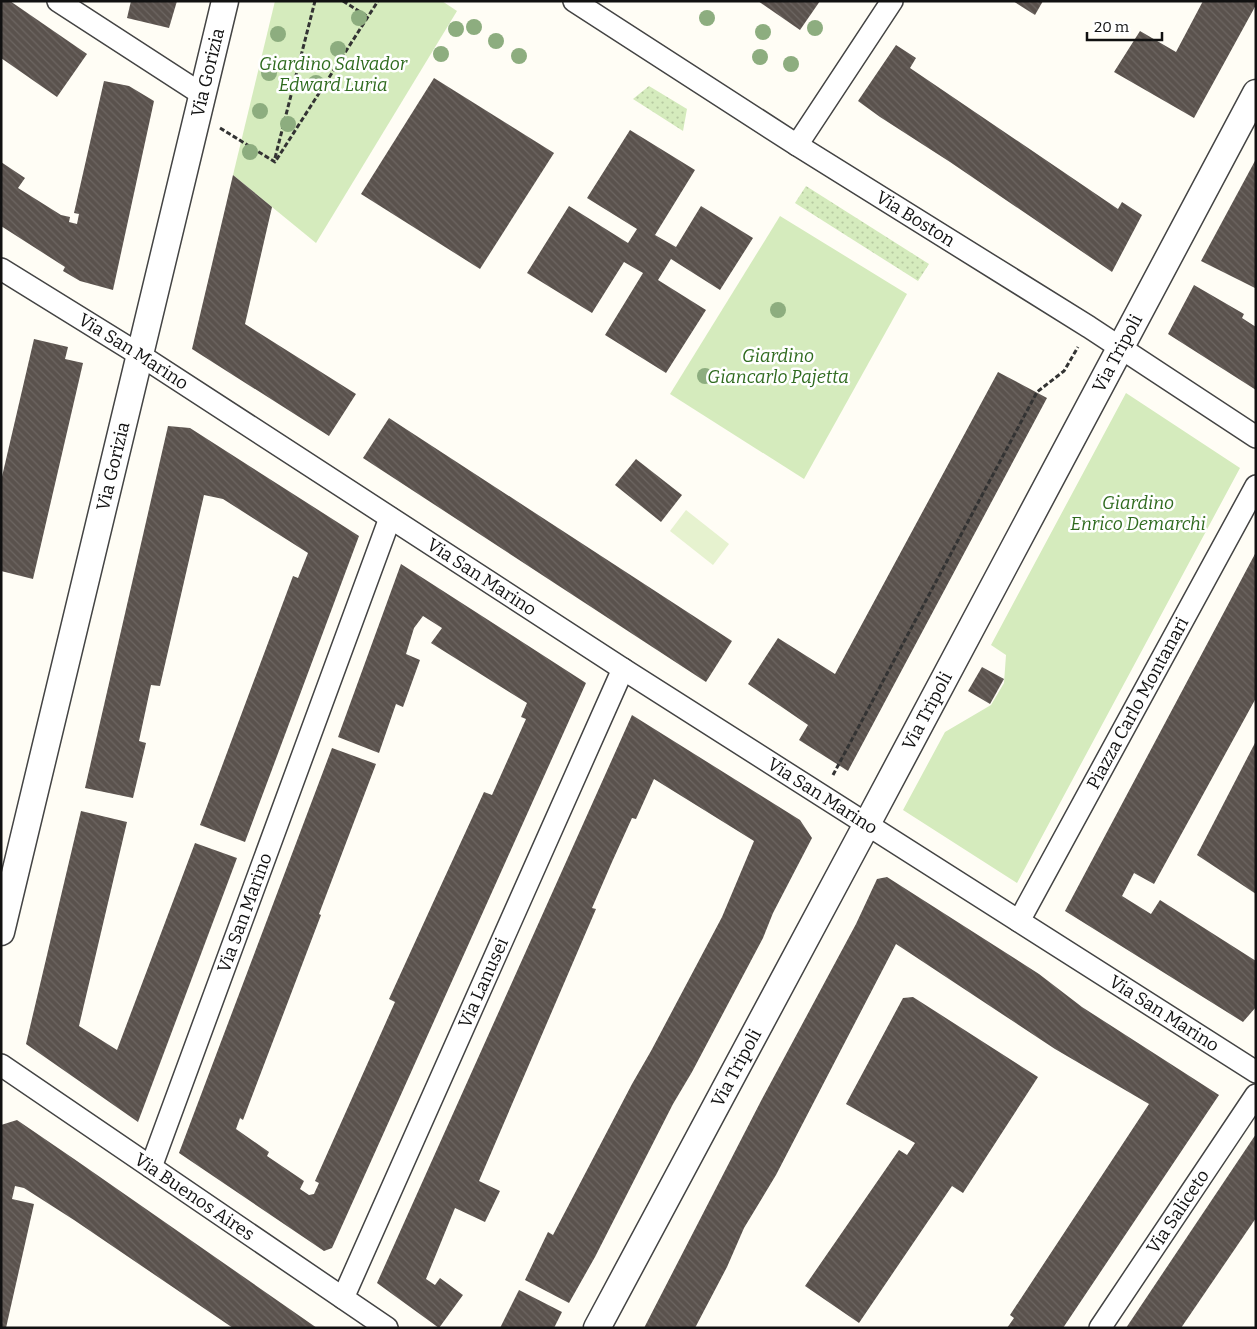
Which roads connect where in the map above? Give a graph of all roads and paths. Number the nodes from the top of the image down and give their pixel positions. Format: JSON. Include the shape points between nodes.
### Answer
{"nodes":[{"id":1,"x":58,"y":1,"type":"edge"},
{"id":2,"x":225,"y":1,"type":"edge"},
{"id":3,"x":315,"y":1,"type":"edge"},
{"id":4,"x":343,"y":1,"type":"edge"},
{"id":5,"x":378,"y":1,"type":"edge"},
{"id":6,"x":574,"y":1,"type":"edge"},
{"id":7,"x":892,"y":1,"type":"edge"},
{"id":8,"x":368,"y":17,"type":"junction"},
{"id":9,"x":1256,"y":93,"type":"edge"},
{"id":10,"x":201,"y":104,"type":"junction"},
{"id":11,"x":797,"y":145,"type":"junction"},
{"id":12,"x":274,"y":162,"type":"junction"},
{"id":13,"x":1,"y":268,"type":"edge"},
{"id":14,"x":1089,"y":327,"type":"junction"},
{"id":15,"x":1121,"y":348,"type":"junction"},
{"id":16,"x":140,"y":355,"type":"junction"},
{"id":17,"x":1256,"y":437,"type":"edge"},
{"id":18,"x":1256,"y":486,"type":"edge"},
{"id":19,"x":390,"y":518,"type":"junction"},
{"id":20,"x":623,"y":669,"type":"junction"},
{"id":21,"x":822,"y":795,"type":"junction"},
{"id":22,"x":867,"y":824,"type":"junction"},
{"id":23,"x":1019,"y":921,"type":"junction"},
{"id":24,"x":1,"y":932,"type":"edge"},
{"id":25,"x":1,"y":1065,"type":"edge"},
{"id":26,"x":1256,"y":1072,"type":"edge"},
{"id":27,"x":1256,"y":1095,"type":"edge"},
{"id":28,"x":151,"y":1167,"type":"junction"},
{"id":29,"x":342,"y":1298,"type":"junction"},
{"id":30,"x":387,"y":1328,"type":"edge"},
{"id":31,"x":597,"y":1328,"type":"edge"},
{"id":32,"x":1100,"y":1328,"type":"edge"}],
"edges":[{"from":1,"to":10,"type":"street"},
{"from":2,"to":10,"type":"street","name":"Via Gorizia"},
{"from":3,"to":12,"type":"path"},
{"from":4,"to":8,"type":"path"},
{"from":5,"to":8,"type":"path"},
{"from":6,"to":11,"type":"street","name":"Via Boston"},
{"from":7,"to":11,"type":"street"},
{"from":8,"to":12,"type":"path"},
{"from":9,"to":15,"type":"street","name":"Via Tripoli"},
{"from":10,"to":12,"type":"path"},
{"from":10,"to":16,"type":"street","name":"Via Gorizia"},
{"from":11,"to":14,"type":"street","name":"Via Boston"},
{"from":13,"to":16,"type":"street","name":"Via San Marino"},
{"from":14,"to":15,"type":"street","name":"Via Boston"},
{"from":14,"to":21,"type":"path","via":[[1064,371],[1037,392]]},
{"from":15,"to":17,"type":"street","name":"Via Boston"},
{"from":15,"to":22,"type":"street","name":"Via Tripoli"},
{"from":16,"to":19,"type":"street","name":"Via San Marino"},
{"from":16,"to":24,"type":"street","name":"Via Gorizia"},
{"from":18,"to":23,"type":"street","name":"Piazza Carlo Montanari"},
{"from":19,"to":20,"type":"street","name":"Via San Marino"},
{"from":19,"to":28,"type":"street","name":"Via San Marino"},
{"from":20,"to":21,"type":"street","name":"Via San Marino"},
{"from":20,"to":29,"type":"street","name":"Via Lanusei"},
{"from":21,"to":22,"type":"street","name":"Via San Marino"},
{"from":22,"to":23,"type":"street","name":"Via San Marino"},
{"from":22,"to":31,"type":"street","name":"Via Tripoli"},
{"from":23,"to":26,"type":"street","name":"Via San Marino"},
{"from":25,"to":28,"type":"street","name":"Via Buenos Aires"},
{"from":27,"to":32,"type":"street","name":"Via Saliceto"},
{"from":28,"to":29,"type":"street","name":"Via Buenos Aires"},
{"from":29,"to":30,"type":"street","name":"Via Buenos Aires"}]}
